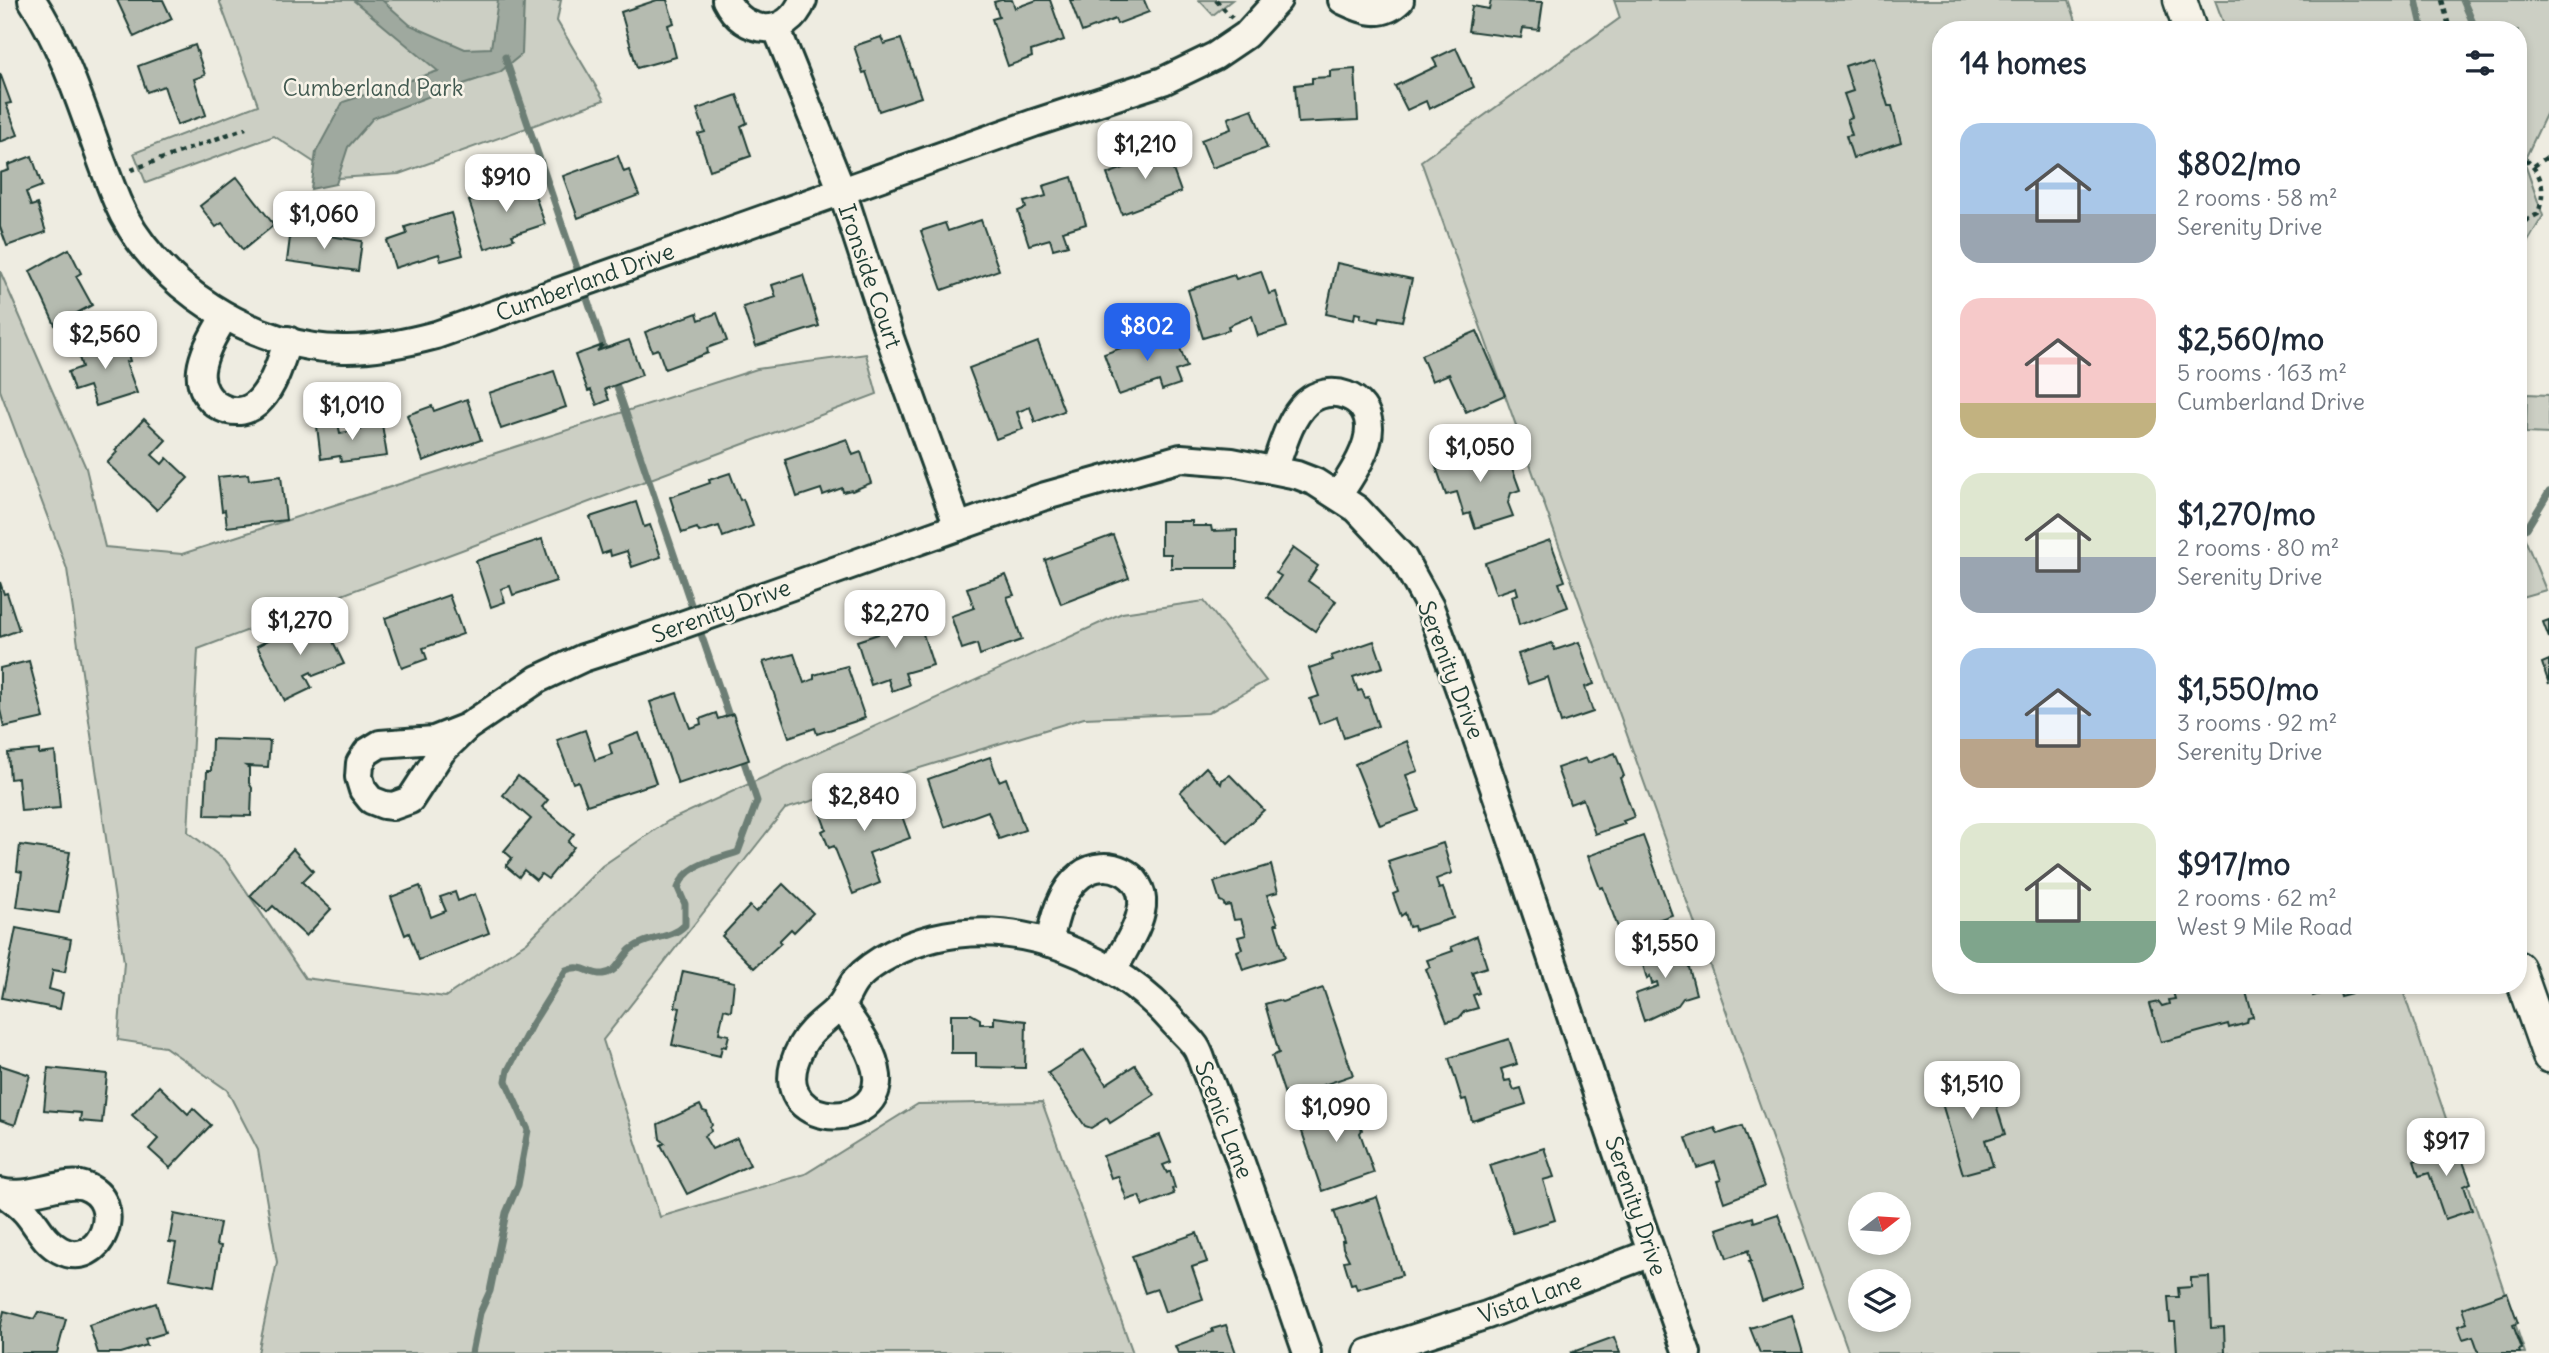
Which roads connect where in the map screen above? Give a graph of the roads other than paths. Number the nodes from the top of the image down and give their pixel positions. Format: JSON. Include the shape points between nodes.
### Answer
{"nodes":[{"id":1,"x":32,"y":0,"type":"edge"},
{"id":2,"x":726,"y":0,"type":"edge"},
{"id":3,"x":803,"y":0,"type":"edge"},
{"id":4,"x":1278,"y":0,"type":"edge"},
{"id":5,"x":1342,"y":0,"type":"edge"},
{"id":6,"x":1400,"y":0,"type":"edge"},
{"id":7,"x":2180,"y":0,"type":"edge"},
{"id":8,"x":2187,"y":21,"type":"edge"},
{"id":9,"x":776,"y":27,"type":"junction"},
{"id":10,"x":842,"y":191,"type":"junction"},
{"id":11,"x":225,"y":316,"type":"junction"},
{"id":12,"x":288,"y":340,"type":"junction"},
{"id":13,"x":1274,"y":470,"type":"junction"},
{"id":14,"x":1338,"y":496,"type":"junction"},
{"id":15,"x":958,"y":527,"type":"junction"},
{"id":16,"x":467,"y":727,"type":"dead end"},
{"id":17,"x":1049,"y":943,"type":"junction"},
{"id":18,"x":1114,"y":970,"type":"junction"},
{"id":19,"x":2527,"y":994,"type":"edge"},
{"id":20,"x":841,"y":1006,"type":"dead end"},
{"id":21,"x":2549,"y":1056,"type":"edge"},
{"id":22,"x":1651,"y":1253,"type":"junction"},
{"id":23,"x":1307,"y":1353,"type":"edge"},
{"id":24,"x":1368,"y":1353,"type":"edge"},
{"id":25,"x":1688,"y":1353,"type":"edge"}],
"edges":[{"from":1,"to":11,"type":"street","name":"Cumberland Drive","via":[[57,44],[118,203],[152,256]]},
{"from":2,"to":9,"type":"street","via":[[740,20],[751,26]]},
{"from":3,"to":9,"type":"street","via":[[787,22]]},
{"from":4,"to":10,"type":"street","name":"Cumberland Drive","via":[[1246,34],[1215,56],[1163,82]]},
{"from":5,"to":6,"type":"street","via":[[1376,12]]},
{"from":7,"to":8,"type":"street"},
{"from":9,"to":10,"type":"street","name":"Ironside Court"},
{"from":10,"to":12,"type":"street","name":"Cumberland Drive","via":[[415,341],[345,349]]},
{"from":10,"to":15,"type":"street","name":"Ironside Court"},
{"from":11,"to":12,"type":"street","name":"Cumberland Drive"},
{"from":11,"to":12,"type":"street","via":[[201,369],[202,386],[221,409],[237,412],[252,408],[263,398]]},
{"from":13,"to":14,"type":"street","name":"Serenity Drive","via":[[1315,482]]},
{"from":13,"to":14,"type":"street","via":[[1307,402],[1325,392],[1347,395],[1364,410],[1369,431]]},
{"from":13,"to":15,"type":"street","name":"Serenity Drive","via":[[1181,458],[1042,496]]},
{"from":14,"to":22,"type":"street","name":"Serenity Drive","via":[[1357,509],[1403,558],[1430,607]]},
{"from":15,"to":16,"type":"street","name":"Serenity Drive","via":[[583,658],[538,680]]},
{"from":17,"to":18,"type":"street","name":"Scenic Lane"},
{"from":17,"to":18,"type":"street","via":[[1059,906],[1073,883],[1095,868],[1119,869],[1138,886],[1142,908]]},
{"from":17,"to":20,"type":"street","name":"Scenic Lane","via":[[1022,936],[959,932],[923,941],[894,953],[856,980]]},
{"from":18,"to":23,"type":"street","name":"Scenic Lane","via":[[1165,1012],[1197,1049]]},
{"from":19,"to":21,"type":"street"},
{"from":22,"to":24,"type":"street","name":"Vista Lane","via":[[1488,1315]]},
{"from":22,"to":25,"type":"street","name":"Serenity Drive"}]}
